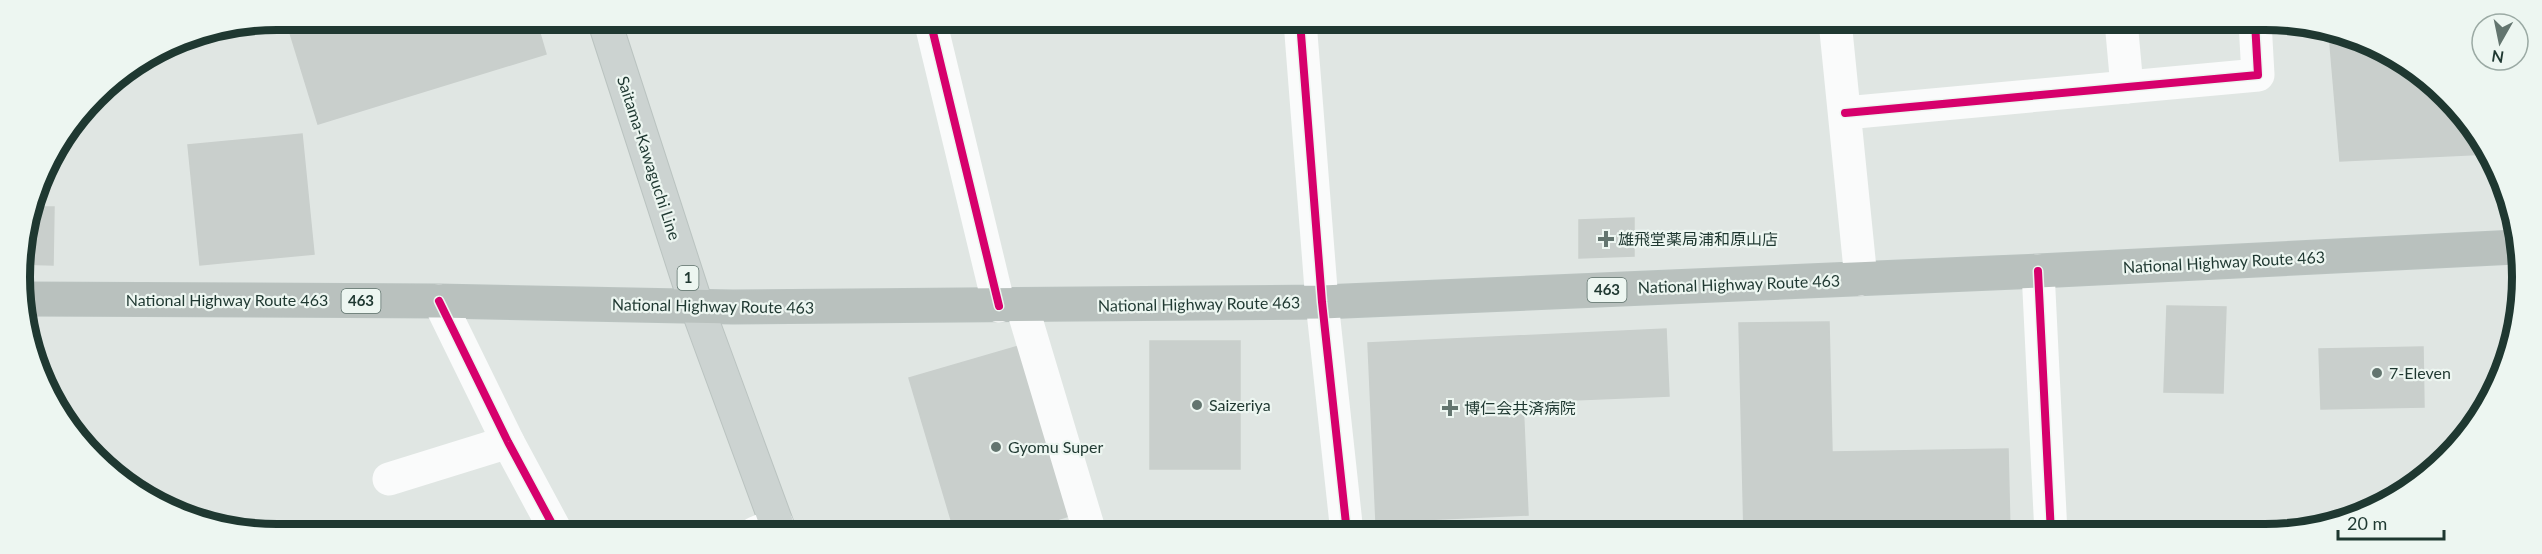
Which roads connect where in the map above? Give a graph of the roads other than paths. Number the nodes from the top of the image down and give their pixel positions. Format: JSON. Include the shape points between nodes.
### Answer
{"nodes":[{"id":1,"x":607,"y":30,"type":"edge"},
{"id":2,"x":933,"y":30,"type":"edge"},
{"id":3,"x":1301,"y":30,"type":"edge"},
{"id":4,"x":1837,"y":30,"type":"edge"},
{"id":5,"x":2122,"y":30,"type":"edge"},
{"id":6,"x":2255,"y":30,"type":"edge"},
{"id":7,"x":2127,"y":87,"type":"junction"},
{"id":8,"x":1845,"y":113,"type":"junction"},
{"id":9,"x":2510,"y":247,"type":"edge"},
{"id":10,"x":2038,"y":272,"type":"junction"},
{"id":11,"x":1861,"y":279,"type":"junction"},
{"id":12,"x":31,"y":299,"type":"edge"},
{"id":13,"x":438,"y":301,"type":"junction"},
{"id":14,"x":1322,"y":302,"type":"junction"},
{"id":15,"x":1010,"y":306,"type":"junction"},
{"id":16,"x":697,"y":307,"type":"junction"},
{"id":17,"x":508,"y":442,"type":"junction"},
{"id":18,"x":390,"y":478,"type":"dead end"},
{"id":19,"x":552,"y":524,"type":"edge"},
{"id":20,"x":769,"y":524,"type":"edge"},
{"id":21,"x":1087,"y":524,"type":"edge"},
{"id":22,"x":1346,"y":524,"type":"edge"},
{"id":23,"x":2051,"y":524,"type":"edge"}],
"edges":[{"from":1,"to":16,"type":"main road","name":"Saitama-Kawaguchi Line","number":"1"},
{"from":2,"to":15,"type":"street"},
{"from":3,"to":14,"type":"street"},
{"from":4,"to":8,"type":"street"},
{"from":5,"to":7,"type":"street"},
{"from":6,"to":7,"type":"street","via":[[2258,75]]},
{"from":7,"to":8,"type":"street"},
{"from":8,"to":11,"type":"street"},
{"from":9,"to":10,"type":"highway","name":"National Highway Route 463","number":"463"},
{"from":10,"to":11,"type":"highway","name":"National Highway Route 463","number":"463"},
{"from":10,"to":23,"type":"street"},
{"from":11,"to":14,"type":"highway","name":"National Highway Route 463","number":"463"},
{"from":12,"to":13,"type":"highway","name":"National Highway Route 463","number":"463"},
{"from":13,"to":16,"type":"highway","name":"National Highway Route 463","number":"463"},
{"from":13,"to":17,"type":"street"},
{"from":14,"to":15,"type":"highway","name":"National Highway Route 463","number":"463"},
{"from":14,"to":22,"type":"street"},
{"from":15,"to":16,"type":"highway","name":"National Highway Route 463","number":"463"},
{"from":15,"to":21,"type":"street"},
{"from":16,"to":20,"type":"main road","name":"Saitama-Kawaguchi Line","number":"1"},
{"from":17,"to":18,"type":"street"},
{"from":17,"to":19,"type":"street"}]}
